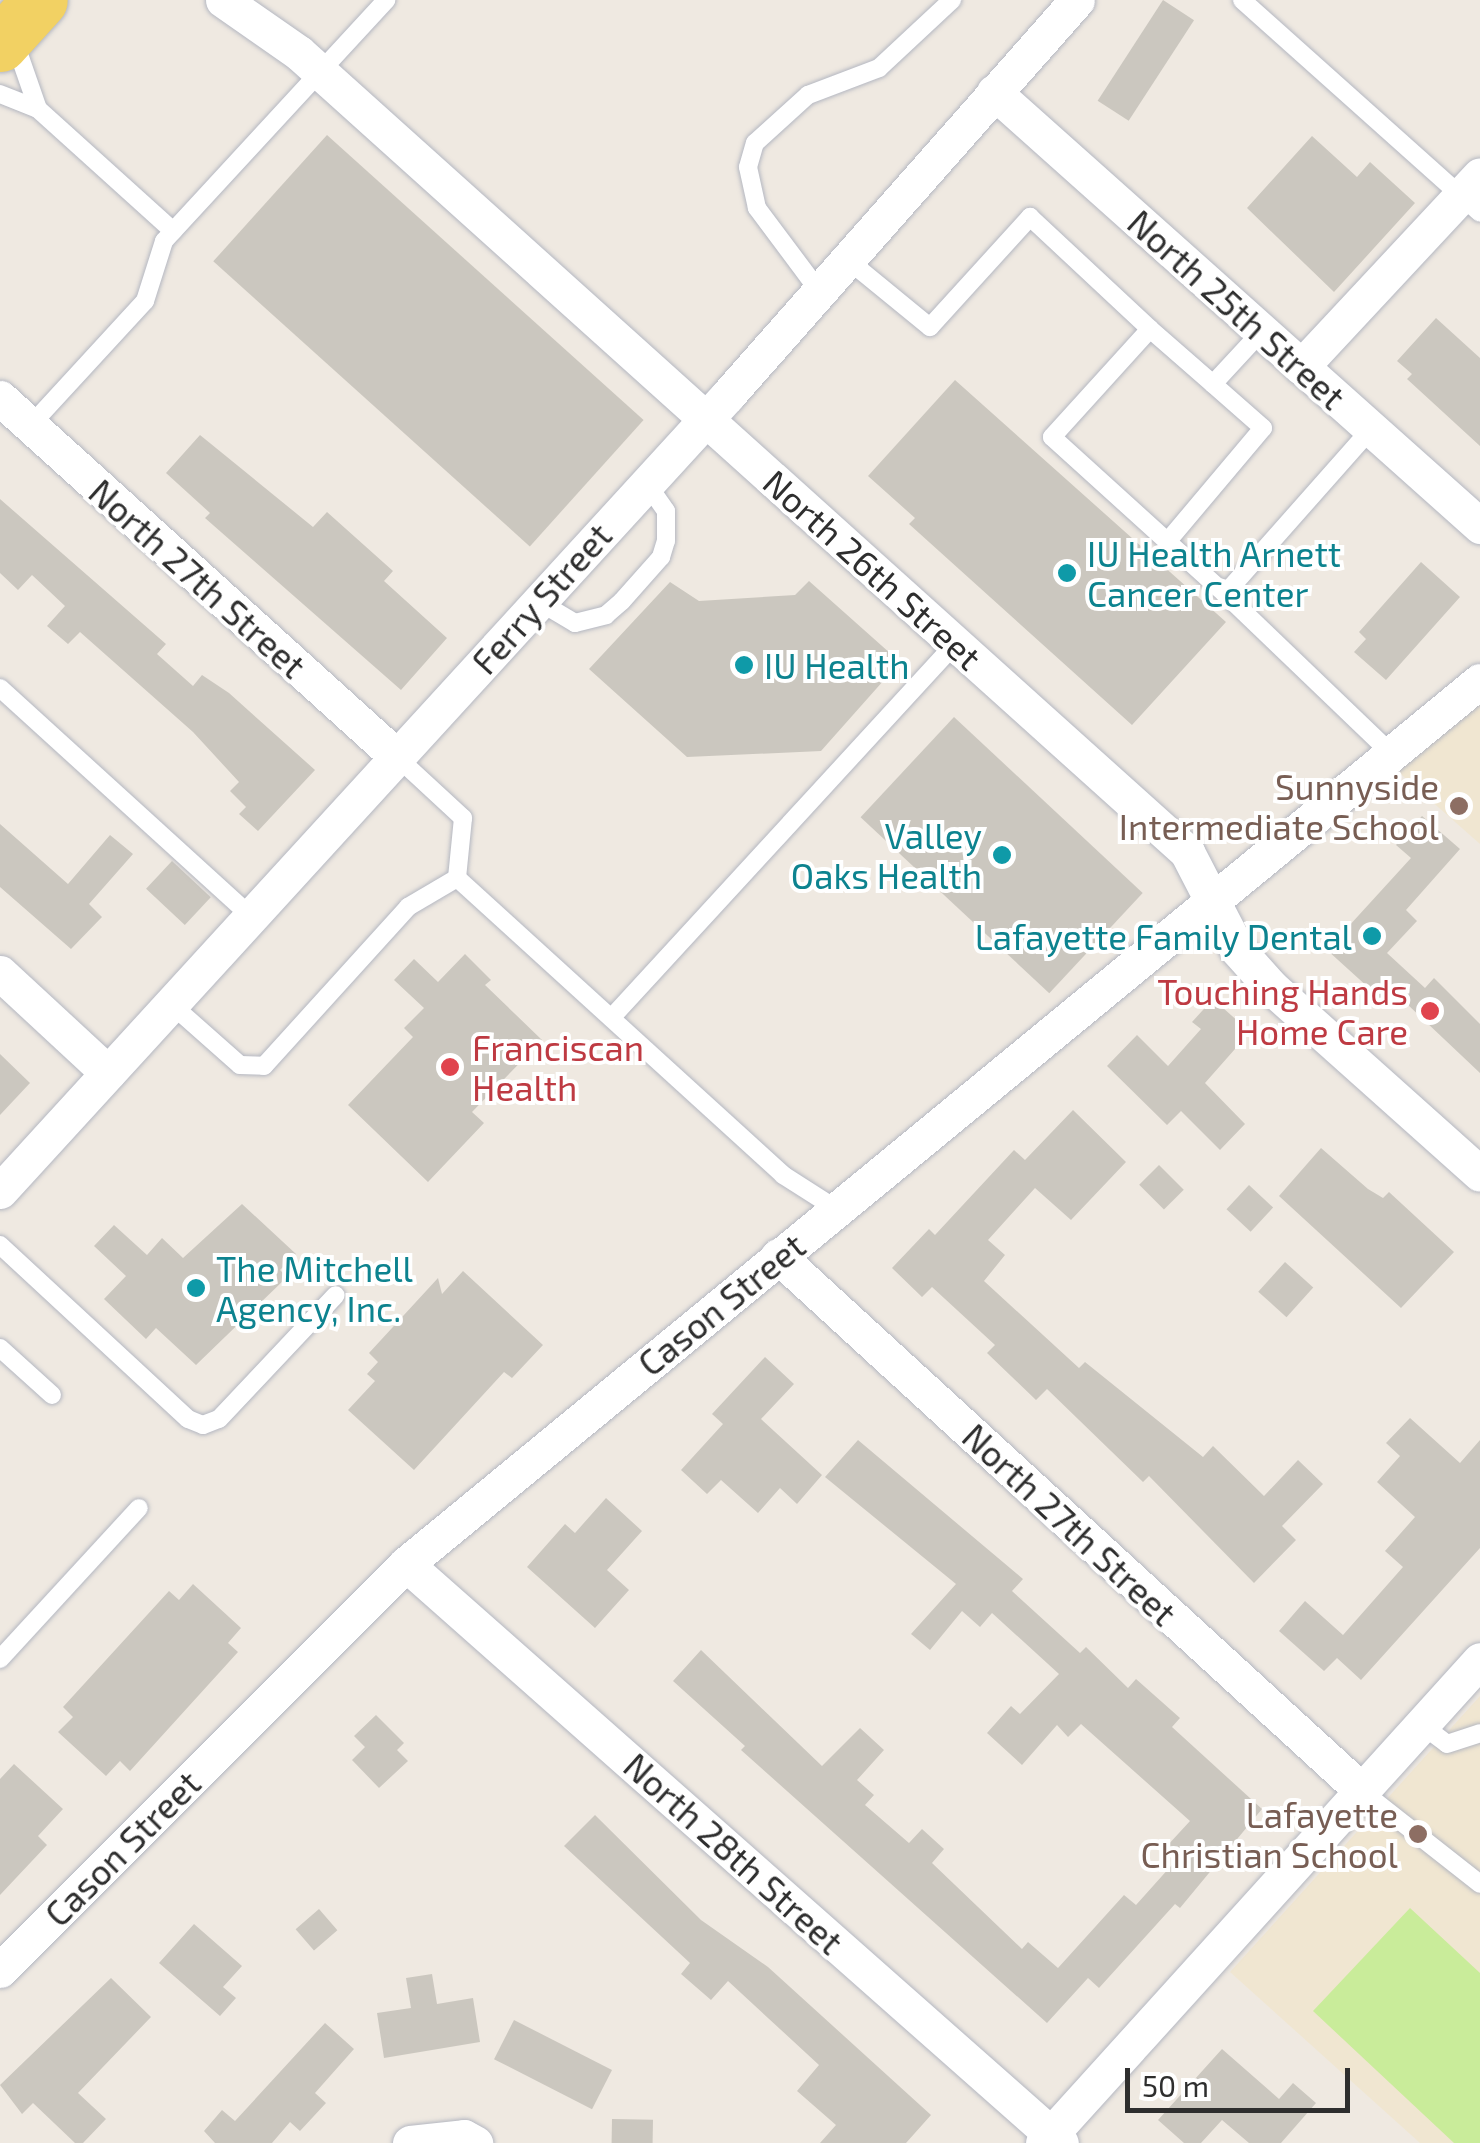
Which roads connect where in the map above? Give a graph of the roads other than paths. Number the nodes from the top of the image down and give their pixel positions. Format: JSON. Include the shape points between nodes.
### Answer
{"nodes":[{"id":1,"x":223,"y":0,"type":"edge"},
{"id":2,"x":386,"y":0,"type":"edge"},
{"id":3,"x":952,"y":0,"type":"edge"},
{"id":4,"x":1077,"y":0,"type":"edge"},
{"id":5,"x":1242,"y":0,"type":"edge"},
{"id":6,"x":17,"y":25,"type":"edge"},
{"id":7,"x":322,"y":73,"type":"junction"},
{"id":8,"x":994,"y":92,"type":"junction"},
{"id":9,"x":0,"y":94,"type":"edge"},
{"id":10,"x":38,"y":110,"type":"junction"},
{"id":11,"x":1474,"y":194,"type":"edge"},
{"id":12,"x":173,"y":232,"type":"junction"},
{"id":13,"x":848,"y":260,"type":"junction"},
{"id":14,"x":820,"y":291,"type":"junction"},
{"id":15,"x":1150,"y":328,"type":"junction"},
{"id":16,"x":1262,"y":330,"type":"junction"},
{"id":17,"x":1301,"y":367,"type":"junction"},
{"id":18,"x":1213,"y":384,"type":"junction"},
{"id":19,"x":0,"y":399,"type":"edge"},
{"id":20,"x":706,"y":418,"type":"junction"},
{"id":21,"x":30,"y":426,"type":"junction"},
{"id":22,"x":1371,"y":429,"type":"junction"},
{"id":23,"x":646,"y":484,"type":"junction"},
{"id":24,"x":1480,"y":526,"type":"edge"},
{"id":25,"x":1167,"y":542,"type":"junction"},
{"id":26,"x":1224,"y":594,"type":"junction"},
{"id":27,"x":538,"y":601,"type":"junction"},
{"id":28,"x":954,"y":644,"type":"junction"},
{"id":29,"x":1480,"y":682,"type":"edge"},
{"id":30,"x":0,"y":688,"type":"edge"},
{"id":31,"x":1394,"y":756,"type":"junction"},
{"id":32,"x":397,"y":758,"type":"junction"},
{"id":33,"x":457,"y":878,"type":"junction"},
{"id":34,"x":1216,"y":899,"type":"junction"},
{"id":35,"x":251,"y":916,"type":"junction"},
{"id":36,"x":0,"y":973,"type":"edge"},
{"id":37,"x":171,"y":1004,"type":"junction"},
{"id":38,"x":612,"y":1016,"type":"junction"},
{"id":39,"x":108,"y":1072,"type":"junction"},
{"id":40,"x":1480,"y":1174,"type":"edge"},
{"id":41,"x":0,"y":1190,"type":"edge"},
{"id":42,"x":838,"y":1210,"type":"junction"},
{"id":43,"x":0,"y":1245,"type":"edge"},
{"id":44,"x":778,"y":1256,"type":"junction"},
{"id":45,"x":336,"y":1295,"type":"dead end"},
{"id":46,"x":0,"y":1348,"type":"edge"},
{"id":47,"x":52,"y":1396,"type":"dead end"},
{"id":48,"x":140,"y":1508,"type":"dead end"},
{"id":49,"x":406,"y":1564,"type":"junction"},
{"id":50,"x":0,"y":1659,"type":"edge"},
{"id":51,"x":1480,"y":1660,"type":"edge"},
{"id":52,"x":1422,"y":1725,"type":"junction"},
{"id":53,"x":1480,"y":1733,"type":"edge"},
{"id":54,"x":1362,"y":1792,"type":"junction"},
{"id":55,"x":1480,"y":1884,"type":"edge"},
{"id":56,"x":0,"y":1970,"type":"edge"},
{"id":57,"x":1052,"y":2140,"type":"edge"},
{"id":58,"x":410,"y":2143,"type":"edge"},
{"id":59,"x":475,"y":2143,"type":"edge"}],
"edges":[{"from":1,"to":7,"type":"street","name":"North 26th Street"},
{"from":2,"to":7,"type":"lane"},
{"from":3,"to":14,"type":"lane","via":[[879,68],[808,95],[754,143],[748,167],[757,208]]},
{"from":4,"to":8,"type":"street","name":"Ferry Street"},
{"from":5,"to":11,"type":"lane"},
{"from":6,"to":10,"type":"lane"},
{"from":7,"to":12,"type":"lane"},
{"from":7,"to":20,"type":"street","name":"North 26th Street"},
{"from":8,"to":13,"type":"street","name":"Ferry Street"},
{"from":8,"to":16,"type":"street","name":"North 25th Street"},
{"from":9,"to":10,"type":"lane"},
{"from":10,"to":12,"type":"lane"},
{"from":11,"to":17,"type":"street"},
{"from":12,"to":21,"type":"lane","via":[[145,301]]},
{"from":13,"to":14,"type":"street","name":"Ferry Street"},
{"from":13,"to":15,"type":"lane","via":[[930,327],[1030,217]]},
{"from":14,"to":20,"type":"street","name":"Ferry Street"},
{"from":15,"to":18,"type":"lane"},
{"from":15,"to":25,"type":"lane","via":[[1052,438]]},
{"from":16,"to":17,"type":"street","name":"North 25th Street"},
{"from":16,"to":18,"type":"lane"},
{"from":17,"to":22,"type":"street","name":"North 25th Street"},
{"from":18,"to":25,"type":"lane","via":[[1263,428]]},
{"from":19,"to":21,"type":"street","name":"North 27th Street"},
{"from":20,"to":23,"type":"street","name":"Ferry Street"},
{"from":20,"to":28,"type":"street","name":"North 26th Street"},
{"from":21,"to":32,"type":"street","name":"North 27th Street"},
{"from":22,"to":24,"type":"street","name":"North 25th Street"},
{"from":22,"to":26,"type":"lane"},
{"from":23,"to":27,"type":"street","name":"Ferry Street"},
{"from":23,"to":27,"type":"lane","via":[[666,511],[666,542],[661,558],[622,601],[606,615],[574,623]]},
{"from":25,"to":26,"type":"lane"},
{"from":26,"to":31,"type":"lane"},
{"from":27,"to":32,"type":"street","name":"Ferry Street"},
{"from":28,"to":34,"type":"street","name":"North 26th Street","via":[[1187,852]]},
{"from":28,"to":38,"type":"lane"},
{"from":29,"to":31,"type":"street","name":"Cason Street"},
{"from":30,"to":35,"type":"lane"},
{"from":31,"to":34,"type":"street","name":"Cason Street"},
{"from":32,"to":33,"type":"lane","via":[[463,818]]},
{"from":32,"to":35,"type":"street","name":"Ferry Street"},
{"from":33,"to":37,"type":"lane","via":[[408,906],[264,1066],[240,1065]]},
{"from":33,"to":38,"type":"lane"},
{"from":34,"to":40,"type":"street","name":"North 26th Street","via":[[1238,949],[1270,987]]},
{"from":34,"to":42,"type":"street","name":"Cason Street"},
{"from":35,"to":37,"type":"street","name":"Ferry Street"},
{"from":36,"to":39,"type":"street"},
{"from":37,"to":39,"type":"street","name":"Ferry Street"},
{"from":38,"to":42,"type":"lane","via":[[782,1175]]},
{"from":39,"to":41,"type":"street","name":"Ferry Street"},
{"from":42,"to":44,"type":"street","name":"Cason Street"},
{"from":43,"to":45,"type":"lane","via":[[188,1419],[203,1425],[219,1419]]},
{"from":44,"to":49,"type":"street","name":"Cason Street"},
{"from":44,"to":54,"type":"street","name":"North 27th Street"},
{"from":46,"to":47,"type":"lane"},
{"from":48,"to":50,"type":"lane"},
{"from":49,"to":56,"type":"street","name":"Cason Street"},
{"from":49,"to":57,"type":"street","name":"North 28th Street"},
{"from":51,"to":52,"type":"street"},
{"from":52,"to":53,"type":"lane","via":[[1446,1744]]},
{"from":52,"to":54,"type":"street"},
{"from":54,"to":55,"type":"lane"},
{"from":54,"to":57,"type":"street"},
{"from":58,"to":59,"type":"street","via":[[464,2137]]}]}
